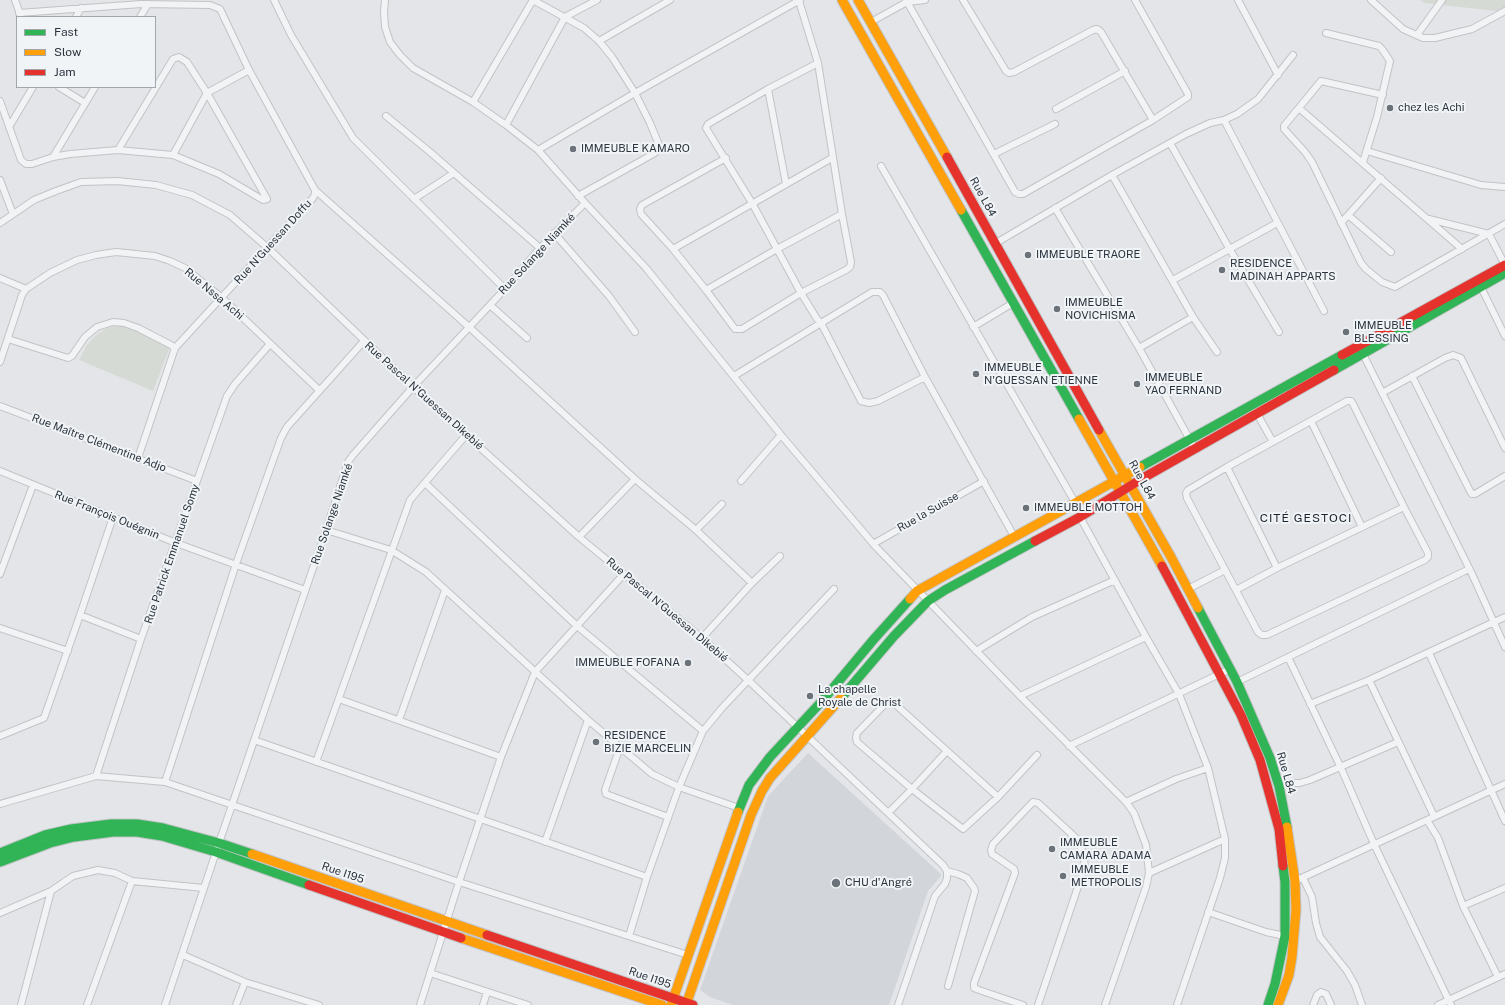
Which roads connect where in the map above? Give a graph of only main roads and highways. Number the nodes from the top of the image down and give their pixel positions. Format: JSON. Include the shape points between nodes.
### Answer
{"nodes":[{"id":1,"x":842,"y":0,"type":"edge"},
{"id":2,"x":858,"y":0,"type":"edge"},
{"id":3,"x":985,"y":224,"type":"junction"},
{"id":4,"x":972,"y":232,"type":"junction"},
{"id":5,"x":1505,"y":265,"type":"edge"},
{"id":6,"x":1505,"y":274,"type":"edge"},
{"id":7,"x":1361,"y":350,"type":"junction"},
{"id":8,"x":1125,"y":475,"type":"junction"},
{"id":9,"x":1114,"y":482,"type":"junction"},
{"id":10,"x":1130,"y":486,"type":"junction"},
{"id":11,"x":1120,"y":493,"type":"junction"},
{"id":12,"x":731,"y":830,"type":"junction"},
{"id":13,"x":745,"y":834,"type":"junction"},
{"id":14,"x":217,"y":847,"type":"junction"},
{"id":15,"x":0,"y":853,"type":"edge"},
{"id":16,"x":0,"y":862,"type":"edge"},
{"id":17,"x":672,"y":1002,"type":"edge"},
{"id":18,"x":689,"y":1004,"type":"edge"},
{"id":19,"x":662,"y":1005,"type":"edge"},
{"id":20,"x":1268,"y":1005,"type":"edge"},
{"id":21,"x":1278,"y":1005,"type":"edge"}],
"edges":[{"from":1,"to":4,"type":"main road"},
{"from":2,"to":3,"type":"main road","name":"Rue L84"},
{"from":3,"to":4,"type":"main road"},
{"from":3,"to":8,"type":"main road","name":"Rue L84"},
{"from":4,"to":9,"type":"main road"},
{"from":5,"to":7,"type":"main road"},
{"from":6,"to":7,"type":"main road"},
{"from":7,"to":8,"type":"main road"},
{"from":7,"to":10,"type":"main road","via":[[1258,414]]},
{"from":8,"to":9,"type":"main road"},
{"from":8,"to":10,"type":"main road","name":"Rue L84"},
{"from":9,"to":11,"type":"main road"},
{"from":9,"to":12,"type":"main road","via":[[918,591],[760,769],[749,786]]},
{"from":10,"to":11,"type":"main road"},
{"from":10,"to":21,"type":"main road","name":"Rue L84","via":[[1237,682],[1270,758],[1279,786],[1299,880],[1289,975]]},
{"from":11,"to":13,"type":"main road","via":[[928,601],[894,636],[770,778],[762,791]]},
{"from":11,"to":20,"type":"main road","via":[[1220,674],[1247,728],[1268,786],[1279,829],[1285,882],[1285,936]]},
{"from":12,"to":13,"type":"main road"},
{"from":12,"to":17,"type":"main road"},
{"from":13,"to":18,"type":"main road"},
{"from":14,"to":15,"type":"main road","name":"Rue I195","via":[[163,828],[111,824],[71,829]]},
{"from":14,"to":16,"type":"main road","name":"Rue I195","via":[[137,832],[113,832],[50,843]]},
{"from":14,"to":17,"type":"main road","name":"Rue I195","via":[[447,920]]},
{"from":14,"to":19,"type":"main road","name":"Rue I195","via":[[443,932]]},
{"from":17,"to":18,"type":"main road","name":"Rue I195"}]}
